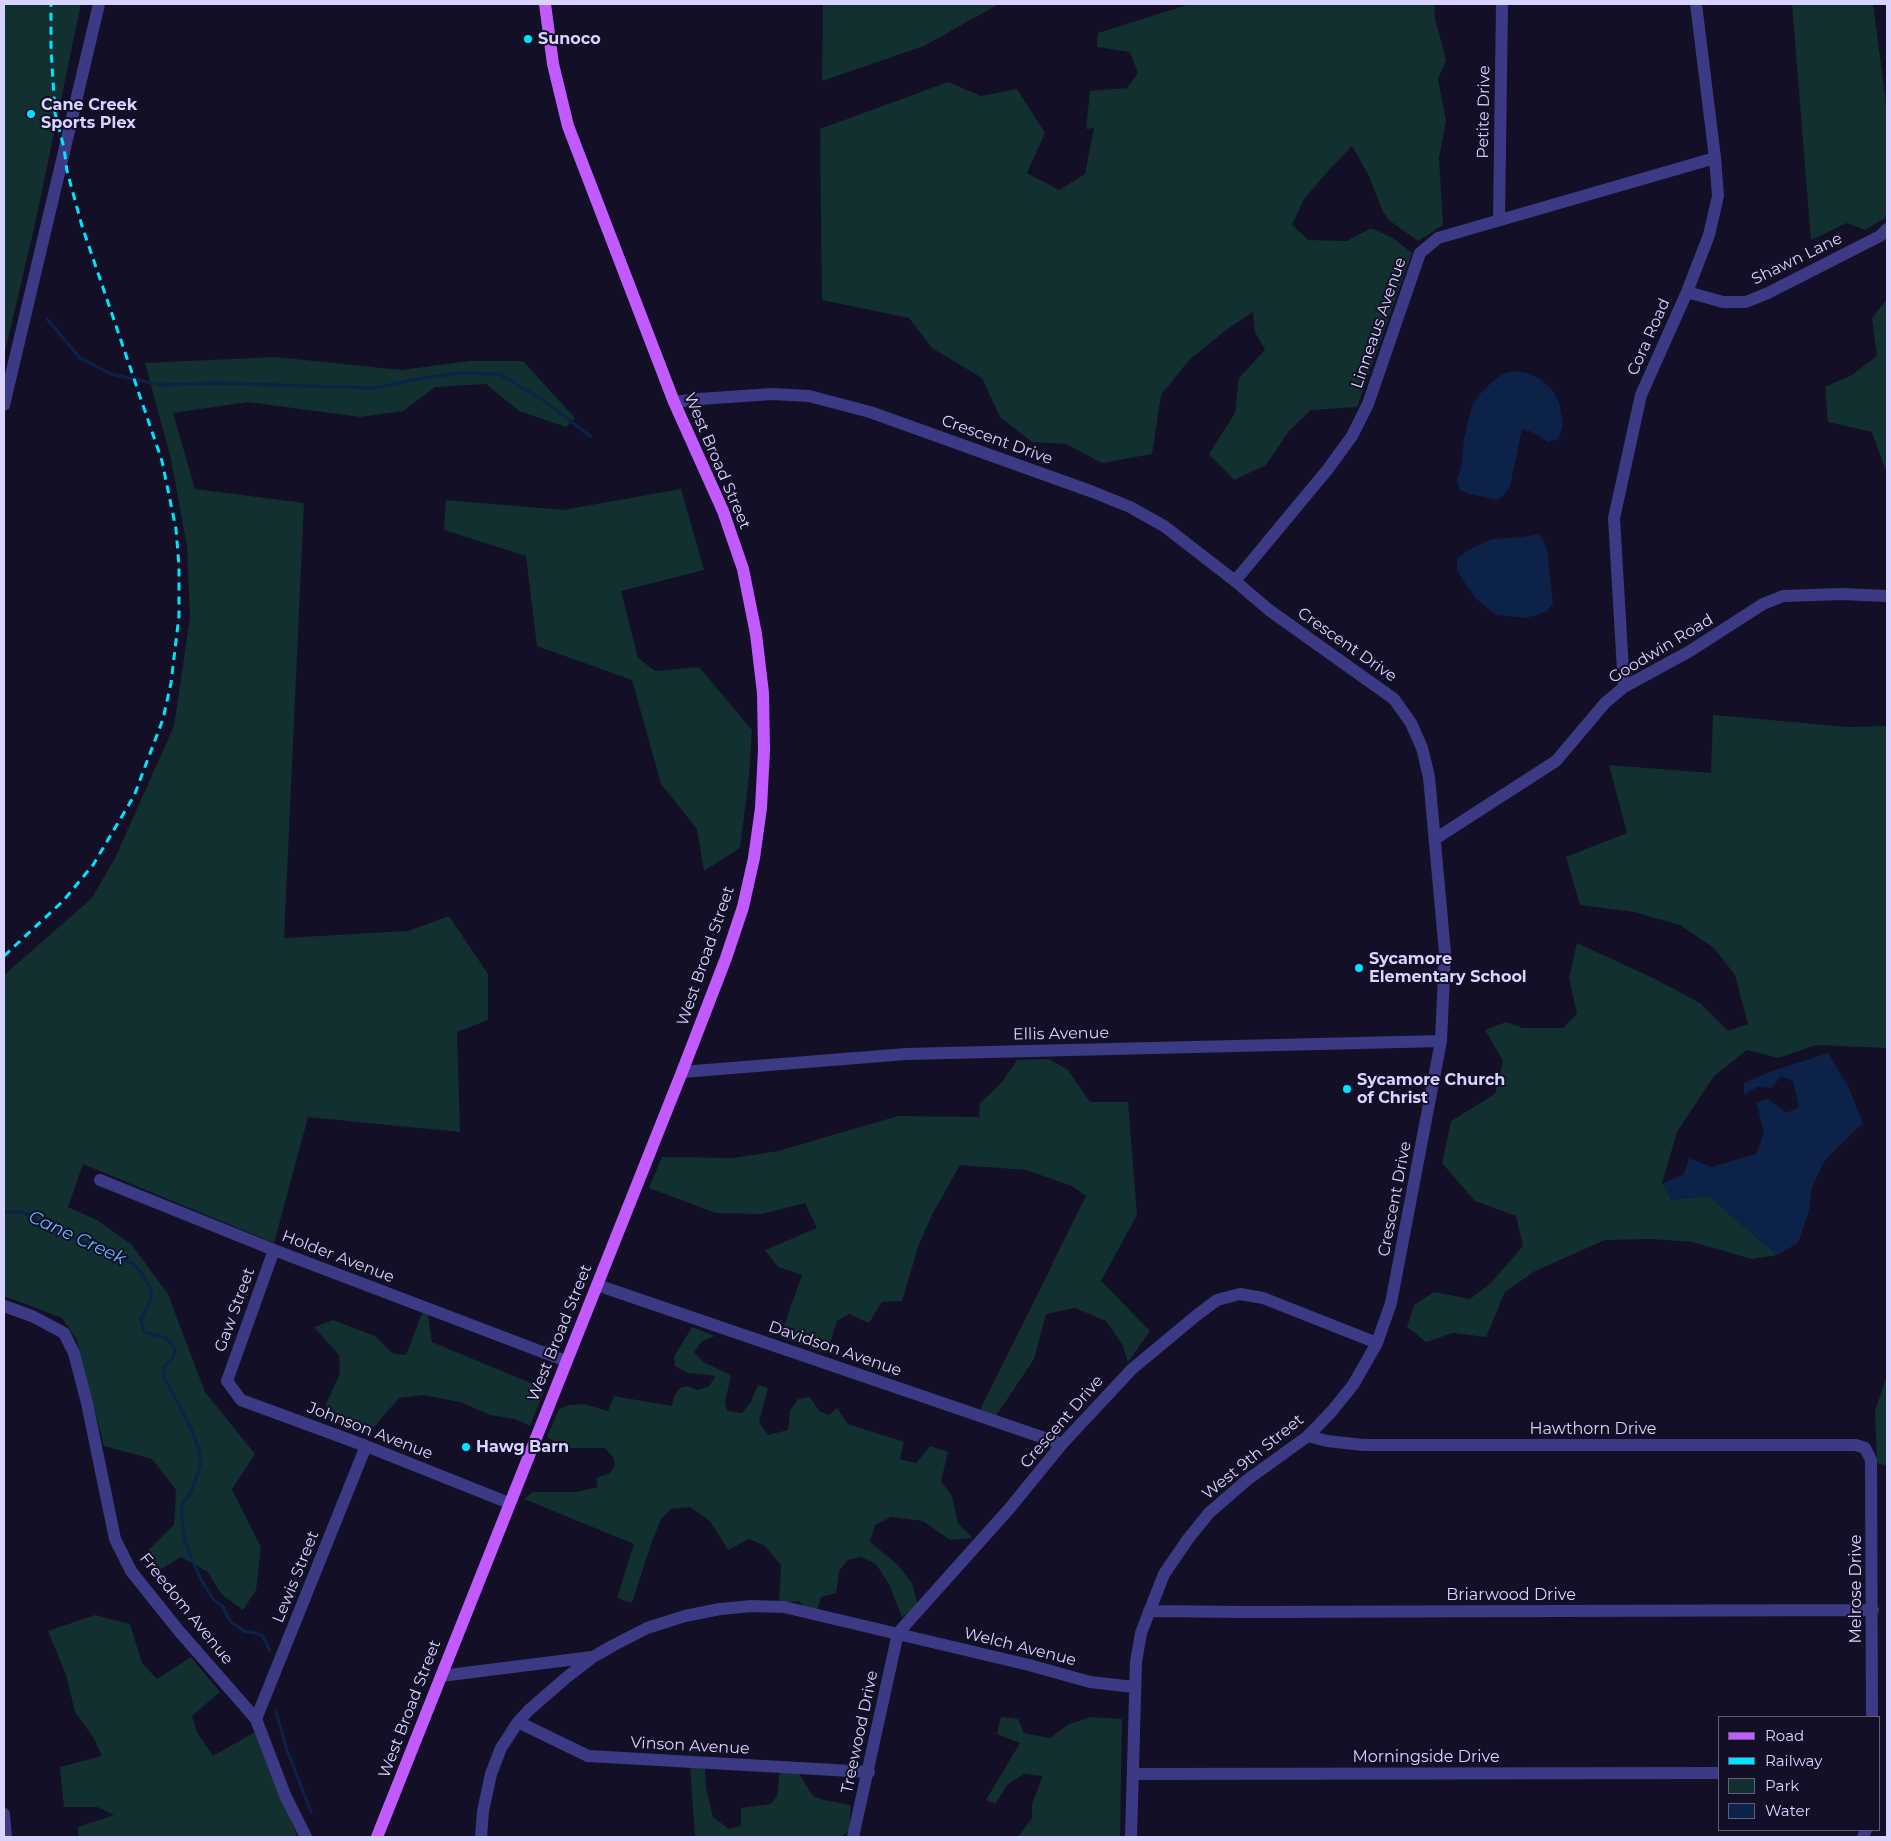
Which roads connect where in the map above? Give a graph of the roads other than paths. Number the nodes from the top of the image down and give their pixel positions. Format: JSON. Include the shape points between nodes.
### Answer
{"nodes":[{"id":1,"x":99,"y":4,"type":"edge"},
{"id":2,"x":545,"y":4,"type":"edge"},
{"id":3,"x":1502,"y":4,"type":"edge"},
{"id":4,"x":1696,"y":4,"type":"edge"},
{"id":5,"x":1716,"y":158,"type":"junction"},
{"id":6,"x":1499,"y":220,"type":"junction"},
{"id":7,"x":1887,"y":229,"type":"edge"},
{"id":8,"x":1687,"y":292,"type":"junction"},
{"id":9,"x":674,"y":402,"type":"junction"},
{"id":10,"x":4,"y":405,"type":"edge"},
{"id":11,"x":1235,"y":582,"type":"junction"},
{"id":12,"x":1887,"y":596,"type":"edge"},
{"id":13,"x":1624,"y":688,"type":"junction"},
{"id":14,"x":1435,"y":839,"type":"junction"},
{"id":15,"x":1442,"y":1041,"type":"junction"},
{"id":16,"x":682,"y":1072,"type":"junction"},
{"id":17,"x":100,"y":1180,"type":"dead end"},
{"id":18,"x":274,"y":1250,"type":"junction"},
{"id":19,"x":596,"y":1285,"type":"junction"},
{"id":20,"x":4,"y":1306,"type":"edge"},
{"id":21,"x":1377,"y":1343,"type":"junction"},
{"id":22,"x":566,"y":1361,"type":"junction"},
{"id":23,"x":227,"y":1381,"type":"joint"},
{"id":24,"x":1308,"y":1436,"type":"junction"},
{"id":25,"x":1062,"y":1444,"type":"junction"},
{"id":26,"x":366,"y":1446,"type":"junction"},
{"id":27,"x":1871,"y":1460,"type":"joint"},
{"id":28,"x":509,"y":1503,"type":"junction"},
{"id":29,"x":1873,"y":1610,"type":"junction"},
{"id":30,"x":1149,"y":1611,"type":"junction"},
{"id":31,"x":898,"y":1634,"type":"junction"},
{"id":32,"x":593,"y":1657,"type":"junction"},
{"id":33,"x":441,"y":1676,"type":"junction"},
{"id":34,"x":1134,"y":1687,"type":"junction"},
{"id":35,"x":1872,"y":1716,"type":"edge"},
{"id":36,"x":256,"y":1720,"type":"junction"},
{"id":37,"x":518,"y":1722,"type":"junction"},
{"id":38,"x":869,"y":1772,"type":"junction"},
{"id":39,"x":1718,"y":1773,"type":"edge"},
{"id":40,"x":1133,"y":1774,"type":"junction"},
{"id":41,"x":4,"y":1814,"type":"edge"},
{"id":42,"x":6,"y":1837,"type":"edge"},
{"id":43,"x":306,"y":1837,"type":"edge"},
{"id":44,"x":377,"y":1837,"type":"edge"},
{"id":45,"x":481,"y":1837,"type":"edge"},
{"id":46,"x":853,"y":1837,"type":"edge"},
{"id":47,"x":1131,"y":1837,"type":"edge"}],
"edges":[{"from":1,"to":10,"type":"street"},
{"from":2,"to":9,"type":"main road","name":"West Broad Street","via":[[553,64],[568,126]]},
{"from":3,"to":6,"type":"street","name":"Petite Drive"},
{"from":4,"to":5,"type":"street","name":"Cora Road"},
{"from":5,"to":6,"type":"street","name":"Linneaus Avenue"},
{"from":5,"to":8,"type":"street","name":"Cora Road","via":[[1718,196],[1709,235]]},
{"from":6,"to":11,"type":"street","name":"Linneaus Avenue","via":[[1438,238],[1420,253],[1368,404],[1352,436]]},
{"from":7,"to":8,"type":"street","name":"Shawn Lane","via":[[1880,236],[1746,302],[1723,302]]},
{"from":8,"to":13,"type":"street","name":"Cora Road","via":[[1641,395],[1614,518]]},
{"from":9,"to":11,"type":"street","name":"Crescent Drive","via":[[772,394],[810,396],[854,407],[1130,507],[1164,526]]},
{"from":9,"to":16,"type":"main road","name":"West Broad Street","via":[[723,510],[743,569],[763,693],[764,750],[761,808],[743,907]]},
{"from":11,"to":14,"type":"street","name":"Crescent Drive","via":[[1394,699],[1412,723],[1422,748],[1429,777]]},
{"from":12,"to":13,"type":"street","name":"Goodwin Road","via":[[1783,596],[1763,604]]},
{"from":13,"to":14,"type":"street","name":"Goodwin Road","via":[[1606,703],[1556,761]]},
{"from":14,"to":15,"type":"street","name":"Crescent Drive","via":[[1444,953]]},
{"from":15,"to":16,"type":"street","name":"Ellis Avenue","via":[[906,1054]]},
{"from":15,"to":21,"type":"street","name":"Crescent Drive","via":[[1391,1303]]},
{"from":16,"to":19,"type":"main road","name":"West Broad Street"},
{"from":17,"to":18,"type":"street","name":"Holder Avenue"},
{"from":18,"to":22,"type":"street","name":"Holder Avenue"},
{"from":18,"to":23,"type":"street","name":"Gaw Street"},
{"from":19,"to":22,"type":"main road","name":"West Broad Street"},
{"from":19,"to":25,"type":"street","name":"Davidson Avenue"},
{"from":20,"to":36,"type":"street","name":"Freedom Avenue","via":[[64,1333],[74,1353],[87,1403],[115,1539],[131,1571]]},
{"from":21,"to":24,"type":"street","name":"West 9th Street","via":[[1353,1385]]},
{"from":21,"to":25,"type":"street","name":"Crescent Drive","via":[[1263,1298],[1240,1294],[1217,1300],[1132,1369]]},
{"from":22,"to":28,"type":"main road","name":"West Broad Street"},
{"from":23,"to":26,"type":"street","name":"Johnson Avenue","via":[[241,1400]]},
{"from":24,"to":27,"type":"street","name":"Hawthorn Drive","via":[[1364,1445],[1856,1445],[1865,1448]]},
{"from":24,"to":30,"type":"street","name":"West 9th Street","via":[[1209,1512],[1164,1574]]},
{"from":25,"to":31,"type":"street","name":"Crescent Drive"},
{"from":26,"to":28,"type":"street","name":"Johnson Avenue"},
{"from":26,"to":36,"type":"street","name":"Lewis Street"},
{"from":27,"to":29,"type":"street","name":"Melrose Drive"},
{"from":28,"to":33,"type":"main road","name":"West Broad Street"},
{"from":29,"to":30,"type":"street","name":"Briarwood Drive"},
{"from":29,"to":35,"type":"street","name":"Melrose Drive"},
{"from":30,"to":34,"type":"street","name":"West 9th Street","via":[[1141,1633]]},
{"from":31,"to":32,"type":"street","via":[[784,1608],[752,1606],[685,1616],[647,1628]]},
{"from":31,"to":34,"type":"street","name":"Welch Avenue","via":[[1090,1682]]},
{"from":31,"to":38,"type":"street","name":"Treewood Drive"},
{"from":32,"to":33,"type":"street"},
{"from":32,"to":37,"type":"street","via":[[541,1698]]},
{"from":33,"to":44,"type":"main road","name":"West Broad Street"},
{"from":34,"to":40,"type":"street","name":"West 9th Street"},
{"from":36,"to":43,"type":"street","name":"Freedom Avenue","via":[[285,1795]]},
{"from":37,"to":38,"type":"street","name":"Vinson Avenue","via":[[588,1756]]},
{"from":37,"to":45,"type":"street","via":[[501,1748],[491,1774]]},
{"from":38,"to":46,"type":"street","name":"Treewood Drive"},
{"from":39,"to":40,"type":"street","name":"Morningside Drive"},
{"from":40,"to":47,"type":"street","name":"West 9th Street"},
{"from":41,"to":42,"type":"street"}]}
